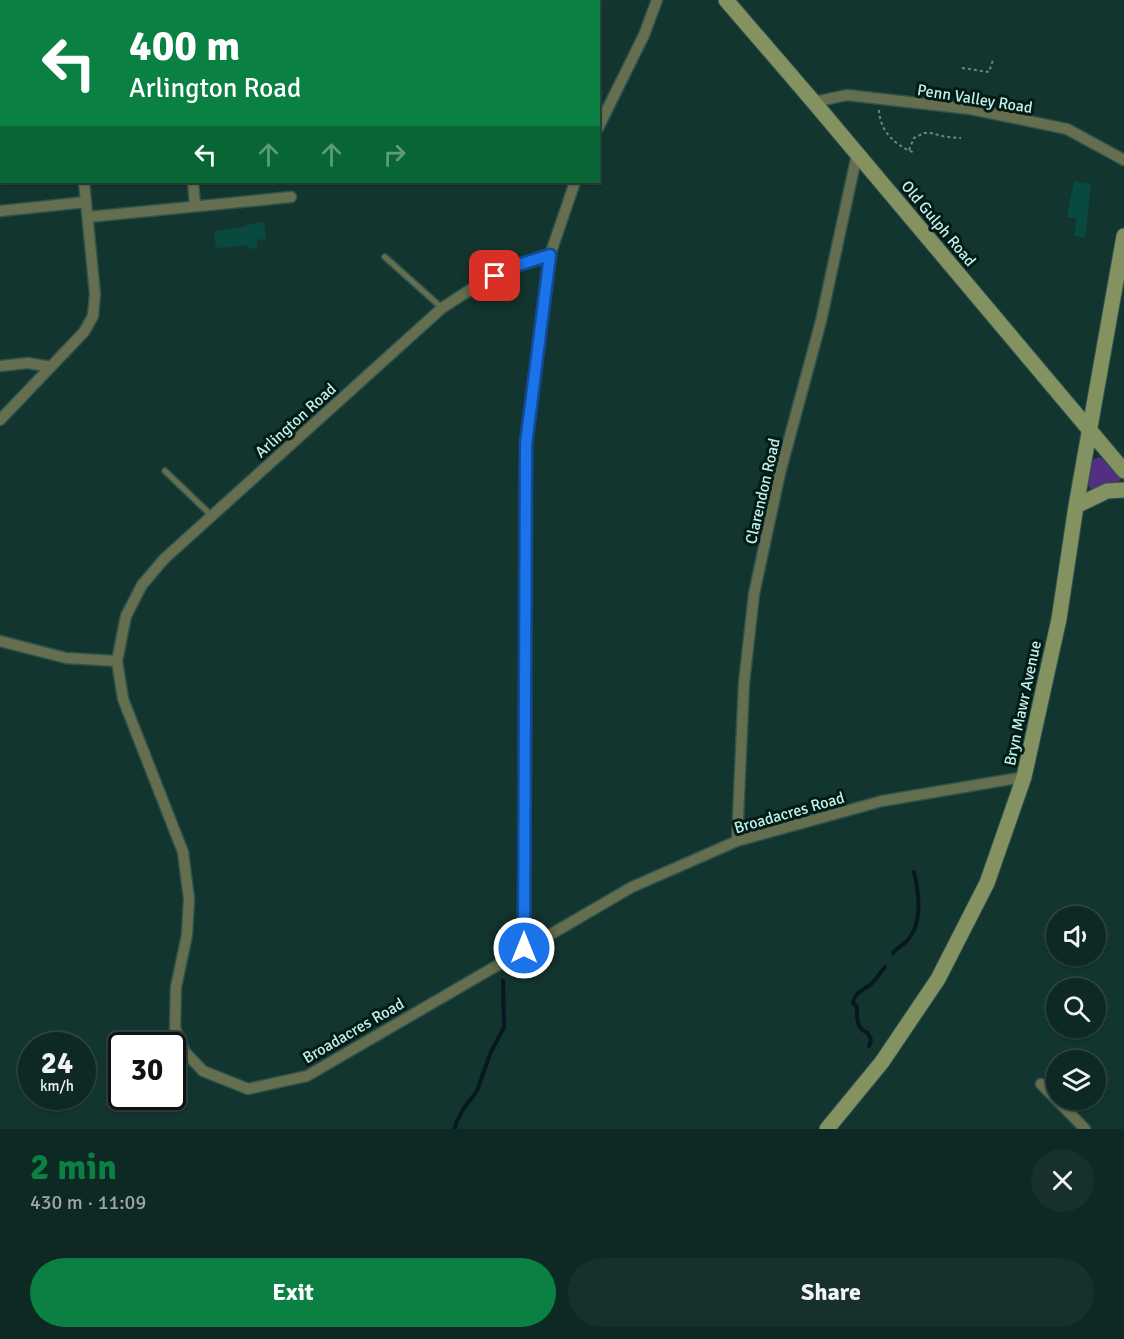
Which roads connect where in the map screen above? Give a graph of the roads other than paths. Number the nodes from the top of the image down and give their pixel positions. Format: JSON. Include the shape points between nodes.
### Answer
{"nodes":[{"id":1,"x":657,"y":0,"type":"edge"},
{"id":2,"x":726,"y":0,"type":"edge"},
{"id":3,"x":814,"y":102,"type":"junction"},
{"id":4,"x":600,"y":124,"type":"edge"},
{"id":5,"x":857,"y":154,"type":"junction"},
{"id":6,"x":1124,"y":160,"type":"edge"},
{"id":7,"x":84,"y":183,"type":"edge"},
{"id":8,"x":193,"y":183,"type":"edge"},
{"id":9,"x":575,"y":183,"type":"edge"},
{"id":10,"x":291,"y":197,"type":"dead end"},
{"id":11,"x":86,"y":202,"type":"junction"},
{"id":12,"x":195,"y":205,"type":"junction"},
{"id":13,"x":0,"y":211,"type":"edge"},
{"id":14,"x":87,"y":217,"type":"junction"},
{"id":15,"x":1124,"y":236,"type":"edge"},
{"id":16,"x":550,"y":255,"type":"junction"},
{"id":17,"x":385,"y":257,"type":"dead end"},
{"id":18,"x":442,"y":308,"type":"junction"},
{"id":19,"x":0,"y":366,"type":"edge"},
{"id":20,"x":51,"y":367,"type":"junction"},
{"id":21,"x":0,"y":420,"type":"edge"},
{"id":22,"x":1090,"y":431,"type":"junction"},
{"id":23,"x":165,"y":471,"type":"dead end"},
{"id":24,"x":1124,"y":471,"type":"edge"},
{"id":25,"x":1124,"y":490,"type":"edge"},
{"id":26,"x":1076,"y":506,"type":"junction"},
{"id":27,"x":212,"y":516,"type":"junction"},
{"id":28,"x":0,"y":641,"type":"edge"},
{"id":29,"x":117,"y":661,"type":"junction"},
{"id":30,"x":1024,"y":777,"type":"junction"},
{"id":31,"x":737,"y":841,"type":"junction"},
{"id":32,"x":524,"y":948,"type":"junction"},
{"id":33,"x":1041,"y":1084,"type":"dead end"},
{"id":34,"x":1046,"y":1089,"type":"edge"},
{"id":35,"x":1067,"y":1110,"type":"edge"},
{"id":36,"x":827,"y":1129,"type":"edge"},
{"id":37,"x":1085,"y":1129,"type":"edge"}],
"edges":[{"from":1,"to":4,"type":"street"},
{"from":2,"to":3,"type":"street","name":"Old Gulph Road"},
{"from":3,"to":5,"type":"street","name":"Old Gulph Road"},
{"from":3,"to":6,"type":"street","name":"Penn Valley Road","via":[[847,95],[970,110],[1067,129]]},
{"from":5,"to":22,"type":"street","name":"Old Gulph Road"},
{"from":5,"to":31,"type":"street","name":"Clarendon Road","via":[[821,321],[780,473],[754,594],[744,683]]},
{"from":7,"to":11,"type":"street"},
{"from":8,"to":12,"type":"street"},
{"from":9,"to":16,"type":"street"},
{"from":10,"to":12,"type":"street"},
{"from":11,"to":13,"type":"street"},
{"from":11,"to":14,"type":"street"},
{"from":12,"to":14,"type":"street"},
{"from":14,"to":20,"type":"street","via":[[93,316],[84,332]]},
{"from":15,"to":22,"type":"street","name":"Bryn Mawr Avenue"},
{"from":16,"to":18,"type":"street","name":"Arlington Road","via":[[515,266]]},
{"from":16,"to":32,"type":"street","via":[[526,444]]},
{"from":17,"to":18,"type":"lane"},
{"from":18,"to":27,"type":"street","name":"Arlington Road"},
{"from":19,"to":20,"type":"street","via":[[28,363]]},
{"from":20,"to":21,"type":"street"},
{"from":22,"to":24,"type":"street","name":"Old Gulph Road"},
{"from":22,"to":26,"type":"street","name":"Bryn Mawr Avenue"},
{"from":23,"to":27,"type":"lane"},
{"from":25,"to":26,"type":"street","via":[[1107,491]]},
{"from":26,"to":30,"type":"street","name":"Bryn Mawr Avenue","via":[[1059,619]]},
{"from":27,"to":29,"type":"street","name":"Arlington Road","via":[[164,559],[142,585],[126,616]]},
{"from":28,"to":29,"type":"street","via":[[66,658]]},
{"from":29,"to":32,"type":"street","name":"Broadacres Road","via":[[123,699],[183,852],[189,898],[187,935],[176,987],[175,1028],[185,1052],[203,1071],[248,1089],[307,1076]]},
{"from":30,"to":31,"type":"street","name":"Broadacres Road","via":[[882,801]]},
{"from":30,"to":36,"type":"street","name":"Bryn Mawr Avenue","via":[[987,883],[938,979],[882,1062]]},
{"from":31,"to":32,"type":"street","name":"Broadacres Road","via":[[632,887]]},
{"from":33,"to":34,"type":"street"},
{"from":35,"to":37,"type":"street"}]}
